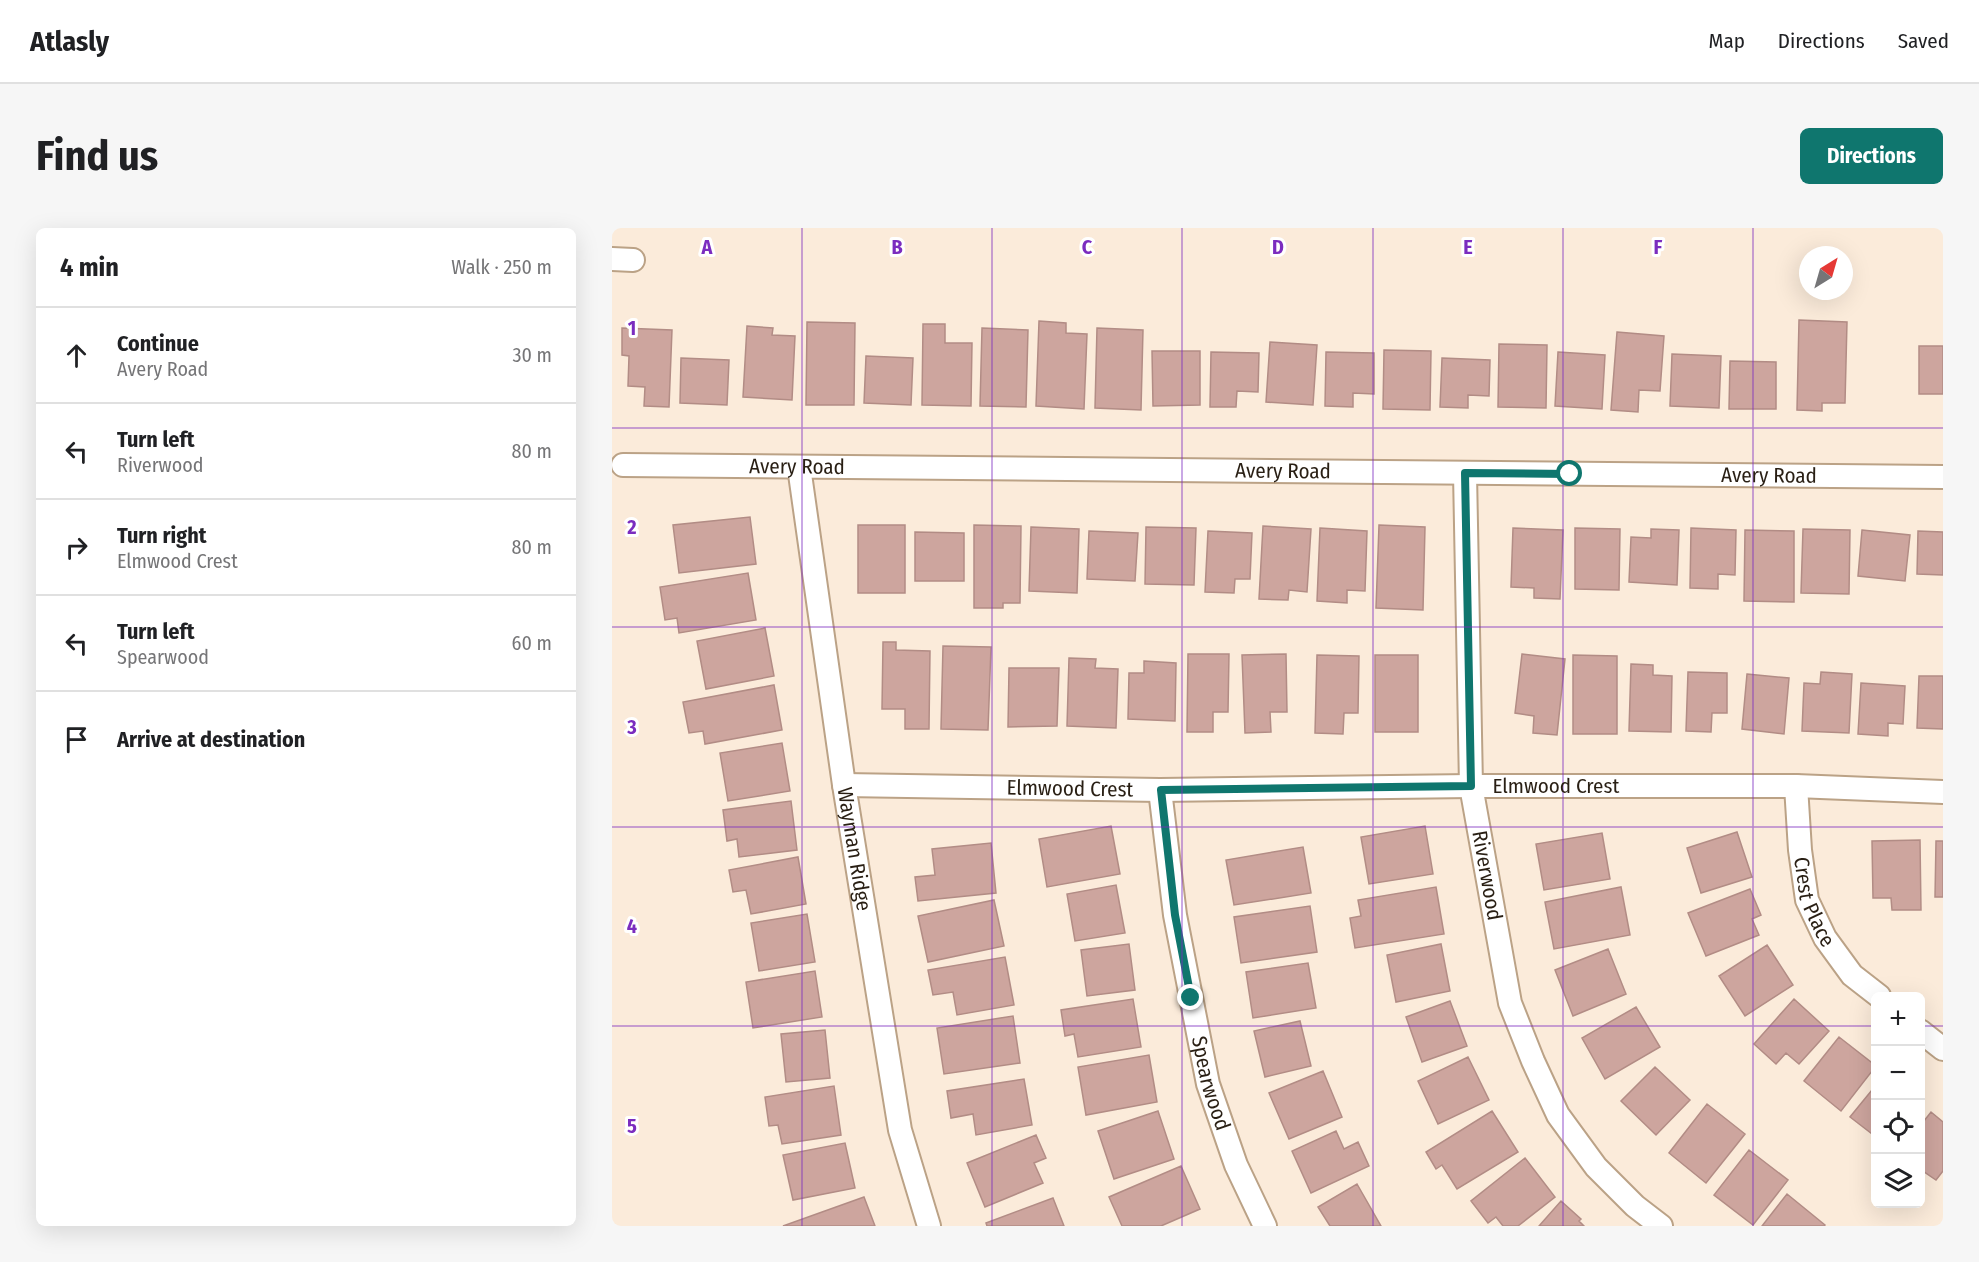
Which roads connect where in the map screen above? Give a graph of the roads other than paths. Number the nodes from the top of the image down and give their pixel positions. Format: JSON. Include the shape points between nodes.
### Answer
{"nodes":[{"id":1,"x":623,"y":465,"type":"dead end"},
{"id":2,"x":799,"y":467,"type":"junction"},
{"id":3,"x":1465,"y":473,"type":"junction"},
{"id":4,"x":1943,"y":477,"type":"edge"},
{"id":5,"x":844,"y":784,"type":"junction"},
{"id":6,"x":1471,"y":786,"type":"junction"},
{"id":7,"x":1796,"y":786,"type":"junction"},
{"id":8,"x":1161,"y":790,"type":"junction"},
{"id":9,"x":1943,"y":792,"type":"edge"},
{"id":10,"x":1873,"y":992,"type":"edge"},
{"id":11,"x":1925,"y":1035,"type":"edge"},
{"id":12,"x":1943,"y":1049,"type":"edge"},
{"id":13,"x":929,"y":1226,"type":"edge"},
{"id":14,"x":1265,"y":1226,"type":"edge"},
{"id":15,"x":1661,"y":1226,"type":"edge"}],
"edges":[{"from":1,"to":2,"type":"street","name":"Avery Road"},
{"from":2,"to":3,"type":"street","name":"Avery Road"},
{"from":2,"to":5,"type":"street","name":"Wayman Ridge"},
{"from":3,"to":4,"type":"street","name":"Avery Road"},
{"from":3,"to":6,"type":"street","name":"Riverwood"},
{"from":5,"to":8,"type":"street","name":"Elmwood Crest"},
{"from":5,"to":13,"type":"street","name":"Wayman Ridge","via":[[900,1130]]},
{"from":6,"to":7,"type":"street","name":"Elmwood Crest"},
{"from":6,"to":8,"type":"street","name":"Elmwood Crest"},
{"from":6,"to":15,"type":"street","name":"Riverwood","via":[[1510,1004],[1533,1061],[1558,1115],[1596,1167]]},
{"from":7,"to":9,"type":"street","name":"Elmwood Crest"},
{"from":7,"to":10,"type":"street","name":"Crest Place","via":[[1807,900],[1826,938],[1852,975]]},
{"from":8,"to":14,"type":"street","name":"Spearwood","via":[[1175,915],[1208,1084],[1236,1165]]},
{"from":11,"to":12,"type":"street"}]}
